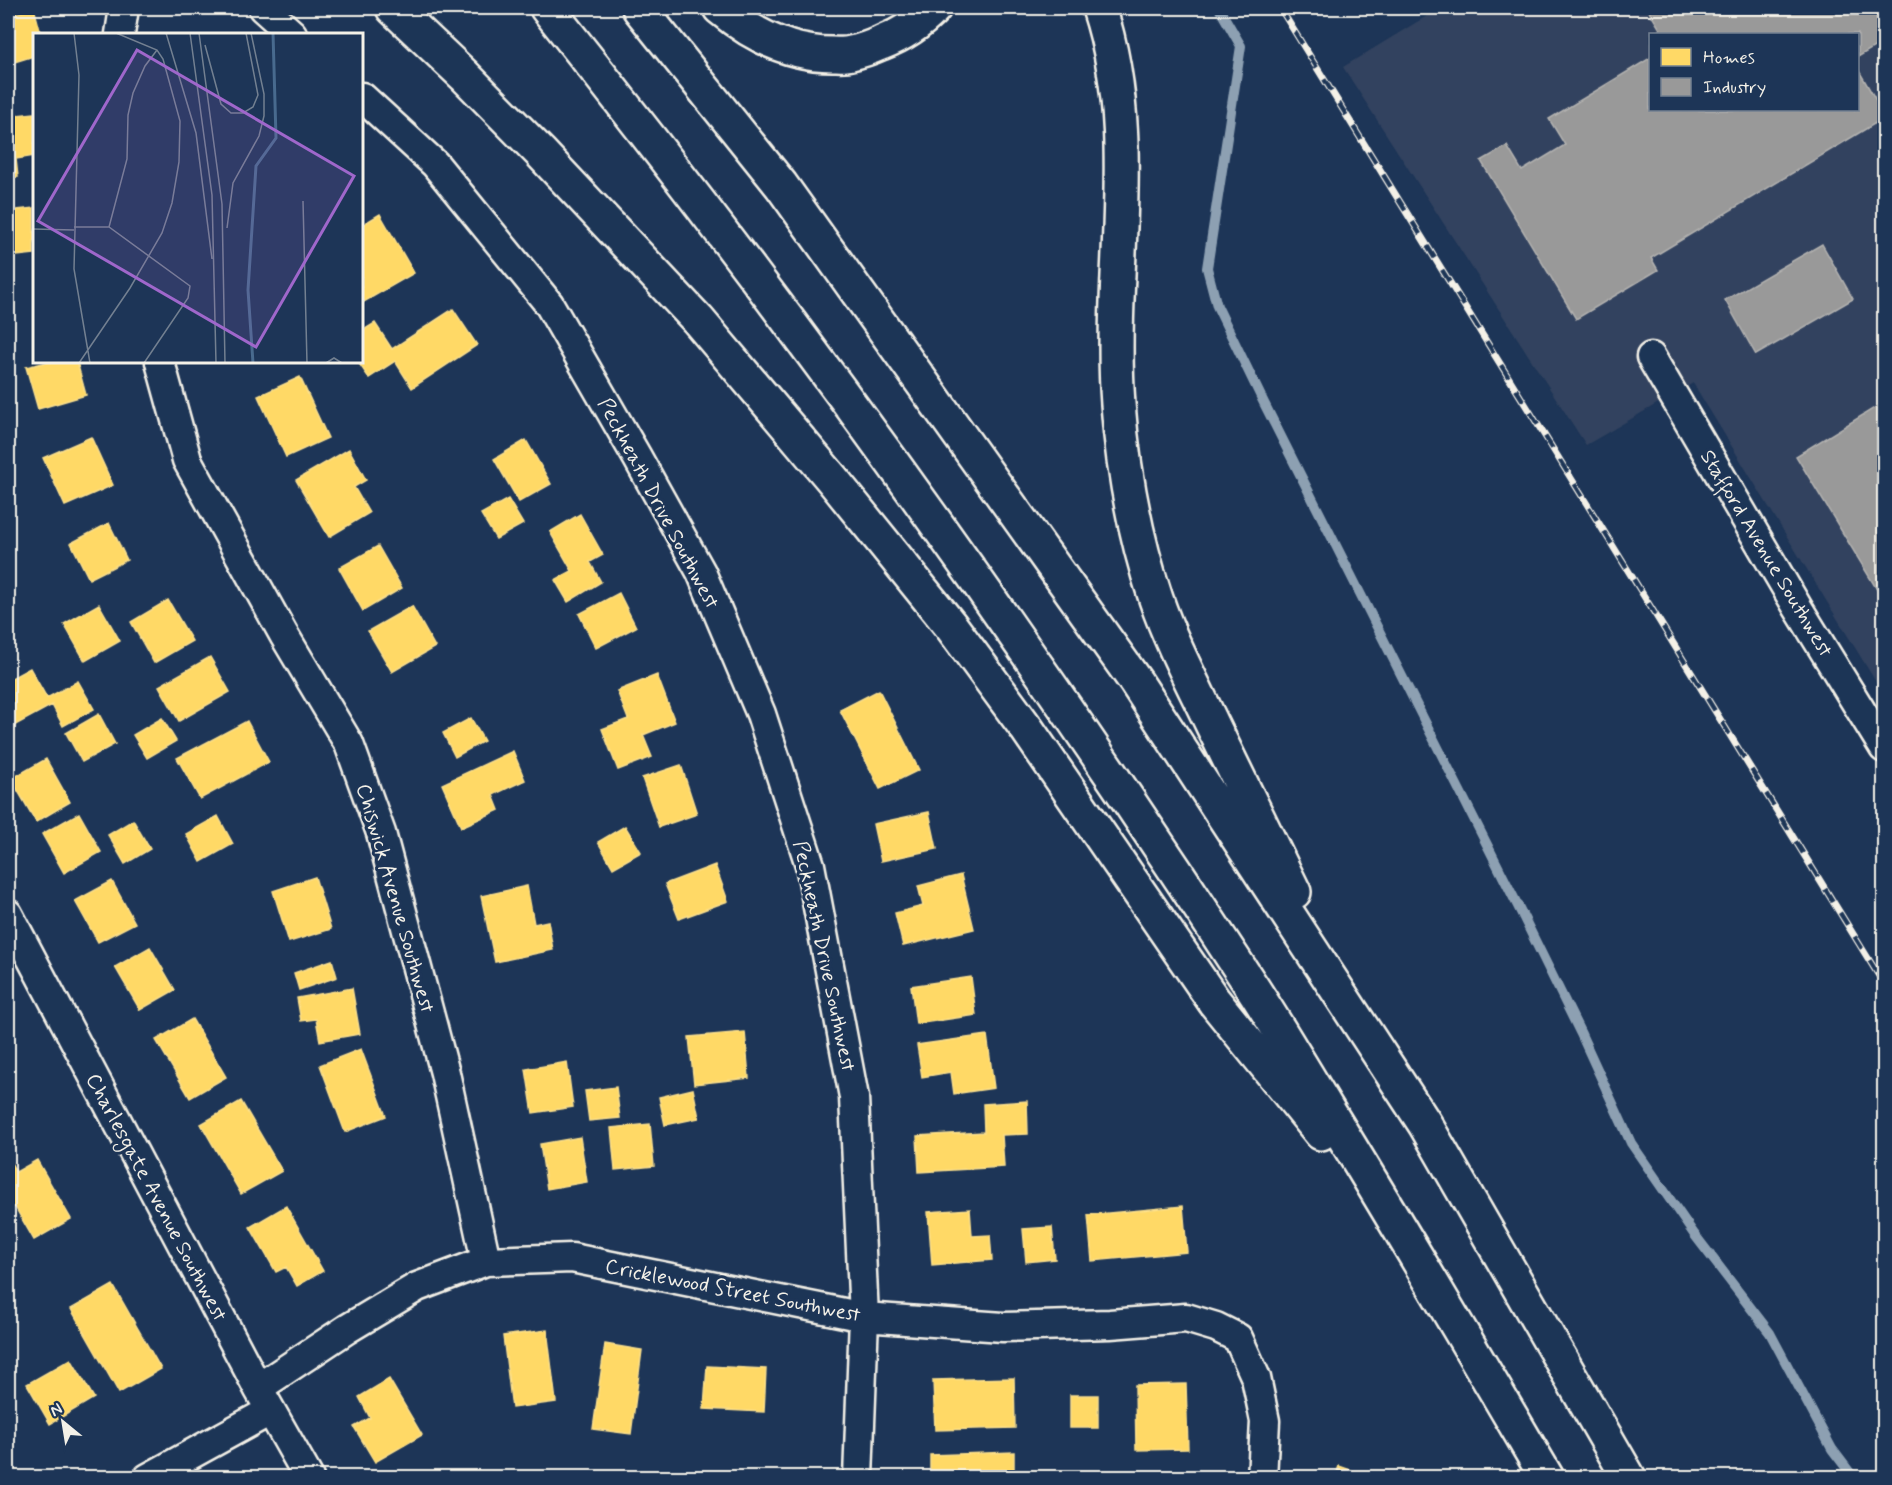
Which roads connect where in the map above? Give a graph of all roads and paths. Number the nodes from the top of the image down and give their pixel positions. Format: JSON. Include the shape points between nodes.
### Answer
{"nodes":[{"id":1,"x":124,"y":8,"type":"edge"},
{"id":2,"x":263,"y":8,"type":"edge"},
{"id":3,"x":393,"y":8,"type":"edge"},
{"id":4,"x":547,"y":8,"type":"edge"},
{"id":5,"x":639,"y":8,"type":"edge"},
{"id":6,"x":720,"y":8,"type":"edge"},
{"id":7,"x":934,"y":8,"type":"edge"},
{"id":8,"x":1099,"y":8,"type":"edge"},
{"id":9,"x":120,"y":33,"type":"edge"},
{"id":10,"x":291,"y":33,"type":"edge"},
{"id":11,"x":363,"y":99,"type":"edge"},
{"id":12,"x":1651,"y":357,"type":"dead end"},
{"id":13,"x":159,"y":363,"type":"edge"},
{"id":14,"x":1884,"y":748,"type":"edge"},
{"id":15,"x":8,"y":914,"type":"edge"},
{"id":16,"x":1357,"y":1021,"type":"junction"},
{"id":17,"x":1404,"y":1234,"type":"junction"},
{"id":18,"x":486,"y":1261,"type":"junction"},
{"id":19,"x":864,"y":1317,"type":"junction"},
{"id":20,"x":264,"y":1399,"type":"junction"},
{"id":21,"x":148,"y":1478,"type":"edge"},
{"id":22,"x":309,"y":1478,"type":"edge"},
{"id":23,"x":858,"y":1478,"type":"edge"},
{"id":24,"x":1262,"y":1478,"type":"edge"},
{"id":25,"x":1547,"y":1478,"type":"edge"},
{"id":26,"x":1629,"y":1478,"type":"edge"}],
"edges":[{"from":1,"to":9,"type":"street"},
{"from":2,"to":10,"type":"street"},
{"from":3,"to":17,"type":"highway","via":[[540,152],[698,320],[833,480],[951,626],[1027,729],[1214,1001]]},
{"from":4,"to":17,"type":"highway","via":[[781,310],[1017,638],[1254,990]]},
{"from":5,"to":16,"type":"highway","via":[[781,185],[1013,508],[1136,682]]},
{"from":6,"to":7,"type":"highway","via":[[758,36],[778,44],[804,52],[849,54],[895,38]]},
{"from":8,"to":16,"type":"highway","via":[[1113,64],[1121,129],[1115,318],[1118,405],[1143,552],[1176,650]]},
{"from":11,"to":19,"type":"street","name":"Peckheath Drive Southwest","via":[[435,164],[549,304],[701,572],[761,714],[810,865],[854,1097]]},
{"from":12,"to":14,"type":"street","name":"Stafford Avenue Southwest"},
{"from":13,"to":18,"type":"street","name":"Chiswick Avenue Southwest","via":[[188,460],[349,744],[381,832],[445,1073]]},
{"from":15,"to":20,"type":"street","name":"Charlesgate Avenue Southwest"},
{"from":16,"to":26,"type":"highway","via":[[1425,1124]]},
{"from":17,"to":25,"type":"highway"},
{"from":18,"to":19,"type":"street","name":"Cricklewood Street Southwest","via":[[572,1258]]},
{"from":18,"to":20,"type":"street","name":"Cricklewood Street Southwest","via":[[417,1287],[347,1329]]},
{"from":19,"to":23,"type":"street","name":"Peckheath Drive Southwest"},
{"from":19,"to":24,"type":"street","name":"Cricklewood Street Southwest","via":[[1003,1327],[1186,1318],[1215,1327],[1238,1338],[1256,1378],[1265,1421]]},
{"from":20,"to":21,"type":"street","name":"Cricklewood Street Southwest"},
{"from":20,"to":22,"type":"street","name":"Charlesgate Avenue Southwest"}]}
